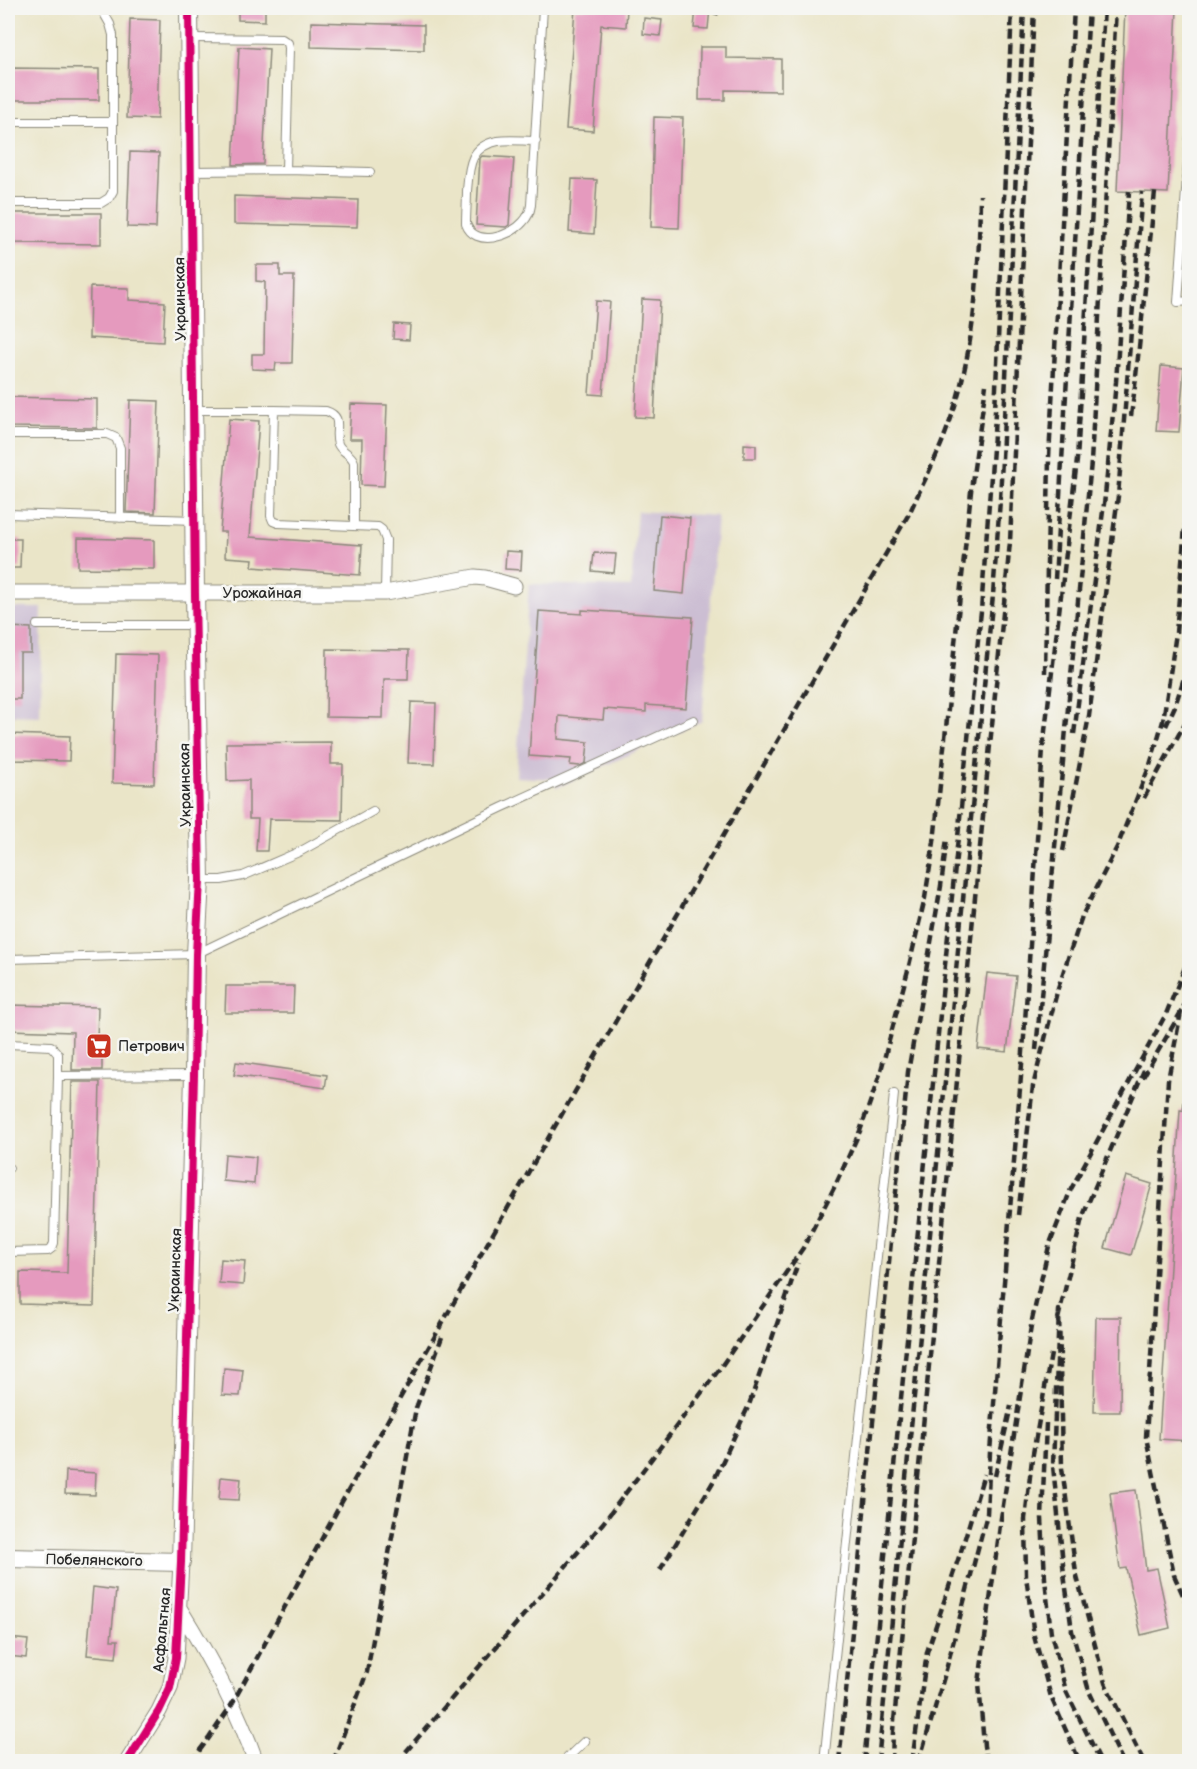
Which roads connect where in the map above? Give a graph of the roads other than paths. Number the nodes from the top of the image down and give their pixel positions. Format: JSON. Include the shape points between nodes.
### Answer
{"nodes":[{"id":1,"x":101,"y":8,"type":"edge"},
{"id":2,"x":189,"y":8,"type":"edge"},
{"id":3,"x":543,"y":8,"type":"edge"},
{"id":4,"x":189,"y":38,"type":"junction"},
{"id":5,"x":8,"y":122,"type":"edge"},
{"id":6,"x":113,"y":122,"type":"junction"},
{"id":7,"x":1190,"y":135,"type":"edge"},
{"id":8,"x":536,"y":141,"type":"junction"},
{"id":9,"x":286,"y":170,"type":"junction"},
{"id":10,"x":192,"y":171,"type":"junction"},
{"id":11,"x":370,"y":172,"type":"dead end"},
{"id":12,"x":8,"y":203,"type":"edge"},
{"id":13,"x":1190,"y":301,"type":"edge"},
{"id":14,"x":194,"y":410,"type":"junction"},
{"id":15,"x":274,"y":410,"type":"junction"},
{"id":16,"x":8,"y":434,"type":"edge"},
{"id":17,"x":8,"y":514,"type":"edge"},
{"id":18,"x":120,"y":518,"type":"junction"},
{"id":19,"x":195,"y":520,"type":"junction"},
{"id":20,"x":354,"y":525,"type":"junction"},
{"id":21,"x":514,"y":586,"type":"dead end"},
{"id":22,"x":8,"y":593,"type":"edge"},
{"id":23,"x":385,"y":593,"type":"junction"},
{"id":24,"x":195,"y":594,"type":"junction"},
{"id":25,"x":37,"y":625,"type":"dead end"},
{"id":26,"x":196,"y":625,"type":"junction"},
{"id":27,"x":694,"y":720,"type":"dead end"},
{"id":28,"x":373,"y":811,"type":"dead end"},
{"id":29,"x":200,"y":880,"type":"junction"},
{"id":30,"x":196,"y":954,"type":"junction"},
{"id":31,"x":8,"y":959,"type":"edge"},
{"id":32,"x":8,"y":1044,"type":"edge"},
{"id":33,"x":194,"y":1075,"type":"junction"},
{"id":34,"x":58,"y":1076,"type":"junction"},
{"id":35,"x":894,"y":1094,"type":"dead end"},
{"id":36,"x":8,"y":1252,"type":"edge"},
{"id":37,"x":8,"y":1558,"type":"edge"},
{"id":38,"x":181,"y":1562,"type":"junction"},
{"id":39,"x":178,"y":1608,"type":"junction"},
{"id":40,"x":585,"y":1742,"type":"dead end"},
{"id":41,"x":128,"y":1761,"type":"edge"},
{"id":42,"x":256,"y":1761,"type":"edge"},
{"id":43,"x":563,"y":1761,"type":"edge"},
{"id":44,"x":824,"y":1761,"type":"edge"}],
"edges":[{"from":1,"to":6,"type":"lane","via":[[113,35]]},
{"from":2,"to":4,"type":"street","name":"Украинская"},
{"from":3,"to":8,"type":"lane"},
{"from":4,"to":9,"type":"lane","via":[[286,40]]},
{"from":4,"to":10,"type":"street","name":"Украинская"},
{"from":5,"to":6,"type":"lane"},
{"from":6,"to":12,"type":"lane","via":[[114,182],[109,198],[101,203]]},
{"from":7,"to":13,"type":"lane","via":[[1178,302]]},
{"from":8,"to":8,"type":"lane","via":[[529,213],[506,234],[477,237],[466,224],[473,157],[495,141]]},
{"from":9,"to":10,"type":"lane"},
{"from":9,"to":11,"type":"lane"},
{"from":10,"to":14,"type":"street","name":"Украинская"},
{"from":14,"to":15,"type":"lane"},
{"from":14,"to":19,"type":"street","name":"Украинская"},
{"from":15,"to":20,"type":"lane","via":[[333,414],[338,444],[354,462]]},
{"from":15,"to":20,"type":"lane","via":[[273,521]]},
{"from":16,"to":18,"type":"lane","via":[[107,434],[116,438],[120,448]]},
{"from":17,"to":18,"type":"lane"},
{"from":18,"to":19,"type":"lane"},
{"from":19,"to":24,"type":"street","name":"Украинская"},
{"from":20,"to":23,"type":"lane","via":[[378,527],[385,535]]},
{"from":21,"to":23,"type":"street","name":"Урожайная","via":[[475,577]]},
{"from":22,"to":24,"type":"street","name":"Урожайная"},
{"from":23,"to":24,"type":"street","name":"Урожайная"},
{"from":24,"to":26,"type":"street","name":"Украинская"},
{"from":25,"to":26,"type":"lane"},
{"from":26,"to":29,"type":"street","name":"Украинская"},
{"from":27,"to":30,"type":"lane"},
{"from":28,"to":29,"type":"lane","via":[[301,851],[243,876]]},
{"from":29,"to":30,"type":"street","name":"Украинская"},
{"from":30,"to":31,"type":"lane"},
{"from":30,"to":33,"type":"street","name":"Украинская"},
{"from":32,"to":34,"type":"lane","via":[[51,1046],[58,1054]]},
{"from":33,"to":34,"type":"lane"},
{"from":33,"to":38,"type":"street","name":"Украинская"},
{"from":34,"to":36,"type":"lane","via":[[54,1243],[48,1251]]},
{"from":35,"to":44,"type":"lane"},
{"from":37,"to":38,"type":"street","name":"Побелянского"},
{"from":38,"to":39,"type":"street","name":"Асфальтная"},
{"from":39,"to":41,"type":"street","name":"Асфальтная","via":[[170,1688]]},
{"from":39,"to":42,"type":"street","via":[[204,1649]]},
{"from":40,"to":43,"type":"lane"}]}
